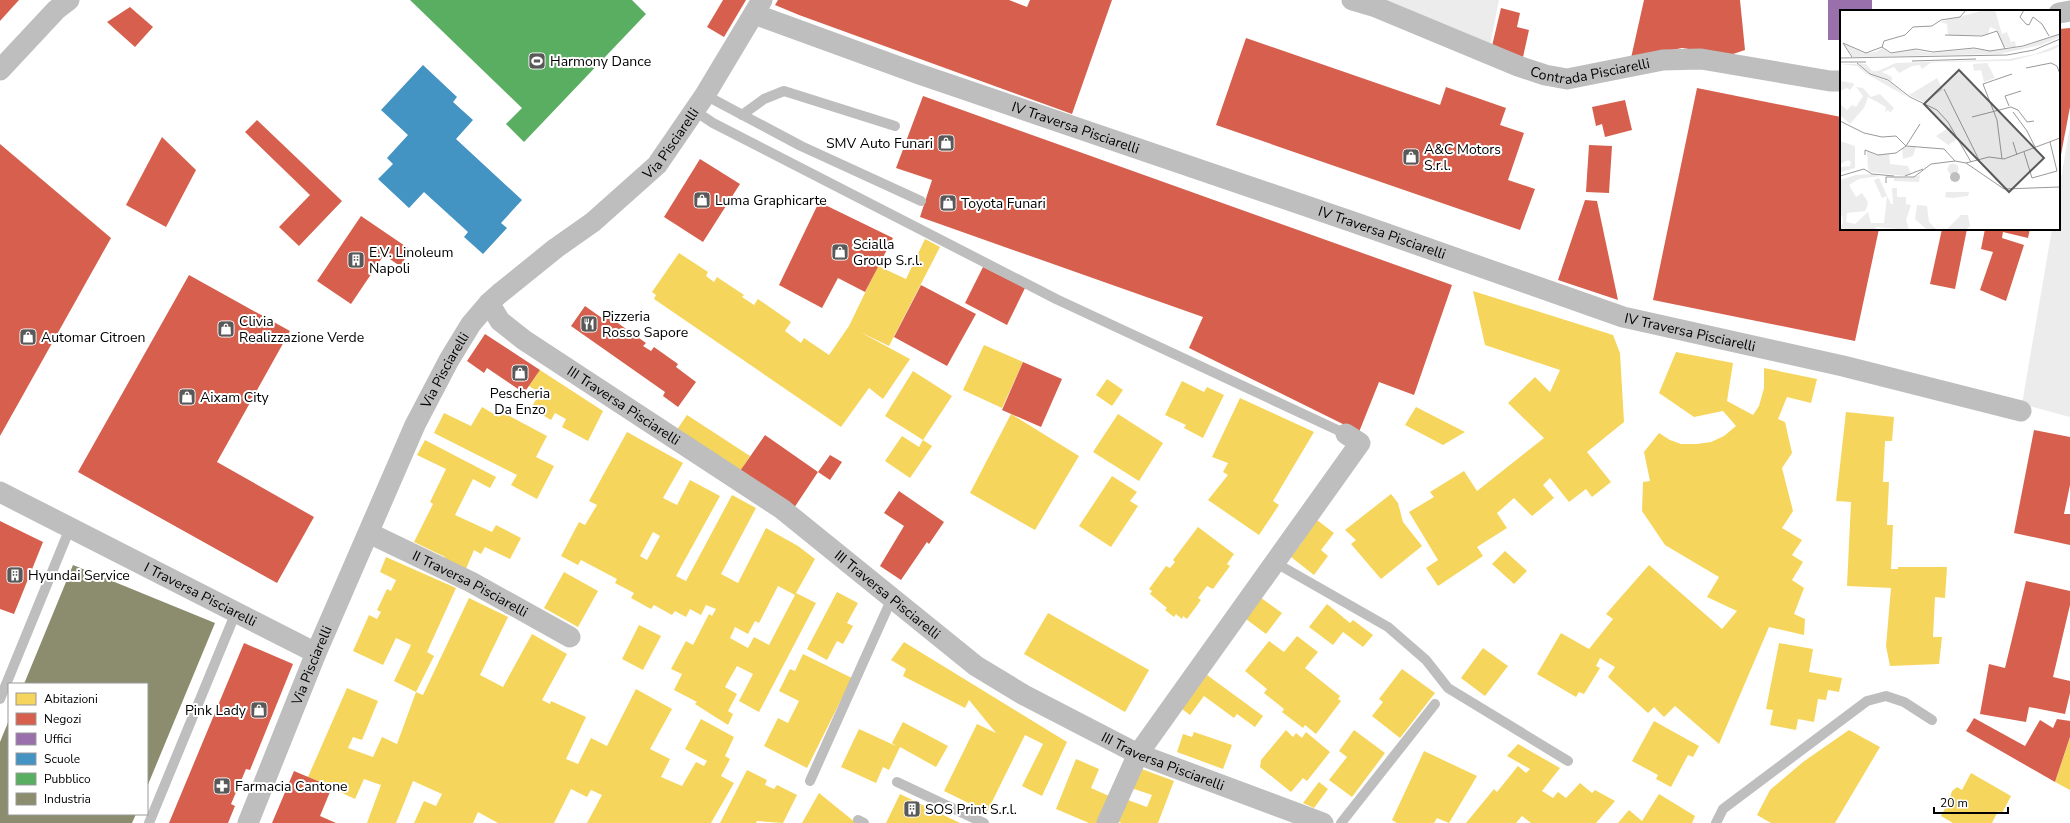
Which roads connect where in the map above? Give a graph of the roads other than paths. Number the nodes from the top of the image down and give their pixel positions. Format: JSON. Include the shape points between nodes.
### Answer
{"nodes":[{"id":1,"x":68,"y":0,"type":"edge"},
{"id":2,"x":1352,"y":0,"type":"edge"},
{"id":3,"x":758,"y":7,"type":"edge"},
{"id":4,"x":2070,"y":11,"type":"edge"},
{"id":5,"x":2060,"y":13,"type":"edge"},
{"id":6,"x":0,"y":70,"type":"edge"},
{"id":7,"x":1840,"y":81,"type":"edge"},
{"id":8,"x":700,"y":103,"type":"junction"},
{"id":9,"x":742,"y":115,"type":"junction"},
{"id":10,"x":895,"y":126,"type":"dead end"},
{"id":11,"x":921,"y":201,"type":"dead end"},
{"id":12,"x":489,"y":303,"type":"junction"},
{"id":13,"x":2020,"y":411,"type":"dead end"},
{"id":14,"x":1346,"y":434,"type":"joint"},
{"id":15,"x":0,"y":492,"type":"edge"},
{"id":16,"x":70,"y":528,"type":"junction"},
{"id":17,"x":369,"y":533,"type":"junction"},
{"id":18,"x":1274,"y":562,"type":"junction"},
{"id":19,"x":892,"y":598,"type":"junction"},
{"id":20,"x":236,"y":612,"type":"junction"},
{"id":21,"x":570,"y":637,"type":"dead end"},
{"id":22,"x":316,"y":653,"type":"junction"},
{"id":23,"x":0,"y":699,"type":"edge"},
{"id":24,"x":1434,"y":704,"type":"dead end"},
{"id":25,"x":1932,"y":720,"type":"dead end"},
{"id":26,"x":1138,"y":754,"type":"junction"},
{"id":27,"x":1568,"y":761,"type":"dead end"},
{"id":28,"x":810,"y":781,"type":"dead end"},
{"id":29,"x":897,"y":782,"type":"dead end"},
{"id":30,"x":149,"y":823,"type":"edge"},
{"id":31,"x":248,"y":823,"type":"edge"},
{"id":32,"x":984,"y":823,"type":"edge"},
{"id":33,"x":1108,"y":823,"type":"edge"},
{"id":34,"x":1323,"y":823,"type":"edge"},
{"id":35,"x":1341,"y":823,"type":"edge"},
{"id":36,"x":1716,"y":823,"type":"edge"}],
"edges":[{"from":1,"to":6,"type":"street"},
{"from":2,"to":7,"type":"street","name":"Contrada Pisciarelli","via":[[1376,7],[1545,76],[1568,79],[1663,60],[1701,60]]},
{"from":3,"to":8,"type":"street","name":"Via Pisciarelli"},
{"from":3,"to":13,"type":"street","name":"IV Traversa Pisciarelli","via":[[916,73],[1623,317],[1843,366]]},
{"from":4,"to":5,"type":"street"},
{"from":8,"to":9,"type":"lane"},
{"from":8,"to":12,"type":"street","name":"Via Pisciarelli","via":[[657,165],[635,186]]},
{"from":8,"to":14,"type":"lane","via":[[713,123],[1056,299]]},
{"from":9,"to":10,"type":"lane","via":[[764,98],[784,91]]},
{"from":9,"to":11,"type":"lane","via":[[801,146]]},
{"from":12,"to":17,"type":"street","name":"Via Pisciarelli","via":[[471,324],[429,397]]},
{"from":12,"to":19,"type":"street","name":"III Traversa Pisciarelli","via":[[500,321],[524,340],[782,509]]},
{"from":14,"to":18,"type":"street","via":[[1360,443]]},
{"from":15,"to":16,"type":"street","name":"I Traversa Pisciarelli"},
{"from":16,"to":20,"type":"street","name":"I Traversa Pisciarelli"},
{"from":16,"to":23,"type":"lane"},
{"from":17,"to":21,"type":"street","name":"II Traversa Pisciarelli","via":[[471,582]]},
{"from":17,"to":22,"type":"street","name":"Via Pisciarelli"},
{"from":18,"to":26,"type":"street"},
{"from":18,"to":27,"type":"lane","via":[[1388,626],[1426,660],[1448,688]]},
{"from":19,"to":26,"type":"street","name":"III Traversa Pisciarelli","via":[[976,666],[1024,695]]},
{"from":19,"to":28,"type":"lane"},
{"from":20,"to":22,"type":"street","name":"I Traversa Pisciarelli"},
{"from":20,"to":30,"type":"lane"},
{"from":22,"to":31,"type":"street","name":"Via Pisciarelli"},
{"from":24,"to":35,"type":"lane"},
{"from":25,"to":36,"type":"lane","via":[[1904,702],[1886,696],[1867,701],[1724,809]]},
{"from":26,"to":33,"type":"street"},
{"from":26,"to":34,"type":"street","name":"III Traversa Pisciarelli"},
{"from":29,"to":32,"type":"lane"}]}
